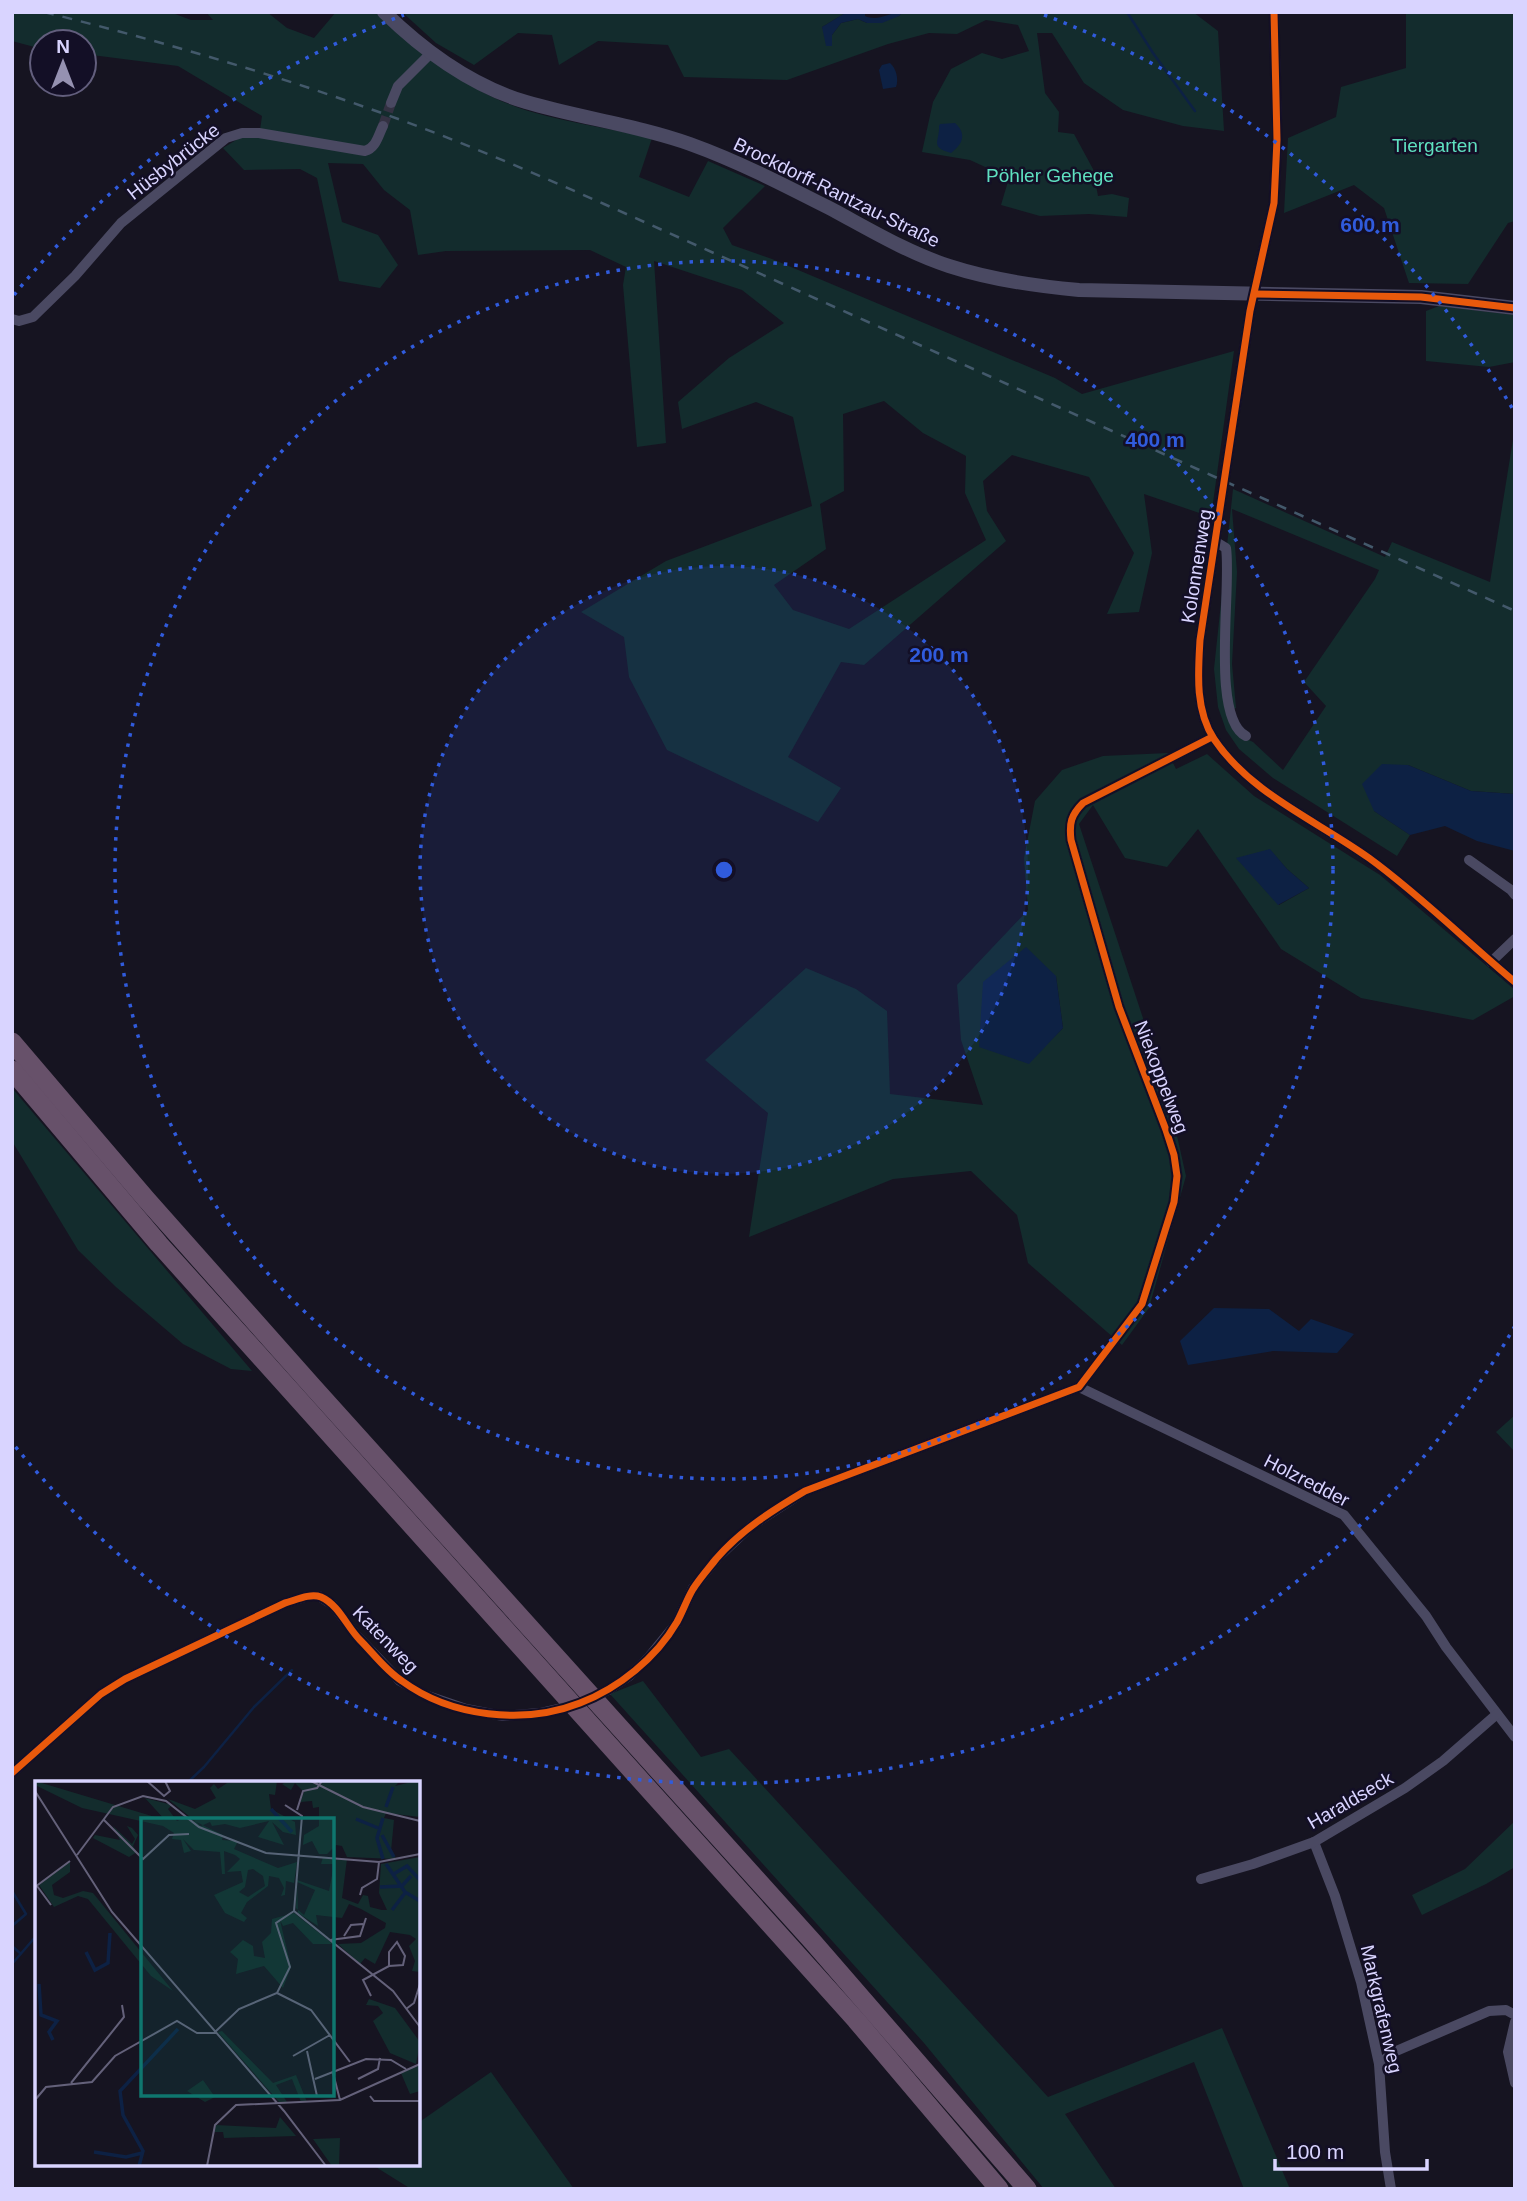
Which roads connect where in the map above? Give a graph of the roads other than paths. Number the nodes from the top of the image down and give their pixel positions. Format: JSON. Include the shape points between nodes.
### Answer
{"nodes":[{"id":1,"x":384,"y":12,"type":"edge"},
{"id":2,"x":1274,"y":12,"type":"edge"},
{"id":3,"x":431,"y":53,"type":"junction"},
{"id":4,"x":391,"y":103,"type":"tunnel mouth"},
{"id":5,"x":383,"y":126,"type":"tunnel mouth"},
{"id":6,"x":1255,"y":293,"type":"junction"},
{"id":7,"x":1515,"y":308,"type":"edge"},
{"id":8,"x":12,"y":319,"type":"edge"},
{"id":9,"x":1216,"y":542,"type":"junction"},
{"id":10,"x":1247,"y":736,"type":"dead end"},
{"id":11,"x":1212,"y":737,"type":"junction"},
{"id":12,"x":1469,"y":860,"type":"dead end"},
{"id":13,"x":1515,"y":895,"type":"edge"},
{"id":14,"x":1515,"y":939,"type":"edge"},
{"id":15,"x":1492,"y":962,"type":"junction"},
{"id":16,"x":1515,"y":982,"type":"edge"},
{"id":17,"x":12,"y":1042,"type":"edge"},
{"id":18,"x":12,"y":1070,"type":"edge"},
{"id":19,"x":1079,"y":1387,"type":"junction"},
{"id":20,"x":1497,"y":1714,"type":"junction"},
{"id":21,"x":1515,"y":1737,"type":"edge"},
{"id":22,"x":12,"y":1773,"type":"edge"},
{"id":23,"x":1314,"y":1842,"type":"junction"},
{"id":24,"x":1200,"y":1879,"type":"dead end"},
{"id":25,"x":1515,"y":2015,"type":"edge"},
{"id":26,"x":1515,"y":2022,"type":"edge"},
{"id":27,"x":1380,"y":2064,"type":"junction"},
{"id":28,"x":1515,"y":2083,"type":"edge"},
{"id":29,"x":999,"y":2189,"type":"edge"},
{"id":30,"x":1027,"y":2189,"type":"edge"},
{"id":31,"x":1391,"y":2189,"type":"edge"}],
"edges":[{"from":1,"to":3,"type":"street","name":"Brockdorff-Rantzau-Straße"},
{"from":2,"to":6,"type":"street","name":"Kolonnenweg","via":[[1274,203]]},
{"from":3,"to":4,"type":"street","via":[[398,86]]},
{"from":3,"to":6,"type":"street","name":"Brockdorff-Rantzau-Straße","via":[[524,102],[690,144],[751,169],[879,237],[986,277],[1079,290]]},
{"from":5,"to":8,"type":"street","name":"Hüsbybrücke","via":[[375,144],[365,151],[259,133],[226,138],[121,223],[33,317]]},
{"from":6,"to":7,"type":"street","name":"Brockdorff-Rantzau-Straße","via":[[1421,297]]},
{"from":6,"to":9,"type":"street","name":"Kolonnenweg"},
{"from":9,"to":10,"type":"street","name":"Kolonnenweg","via":[[1226,548],[1229,565],[1228,701],[1234,724]]},
{"from":9,"to":11,"type":"street","name":"Kolonnenweg","via":[[1198,669],[1199,693]]},
{"from":11,"to":15,"type":"street","name":"Kolonnenweg","via":[[1261,788],[1368,858]]},
{"from":11,"to":19,"type":"street","name":"Niekoppelweg","via":[[1083,803],[1072,817],[1071,840],[1119,1007],[1166,1130],[1177,1176],[1174,1202],[1142,1304]]},
{"from":12,"to":13,"type":"street"},
{"from":14,"to":15,"type":"street"},
{"from":15,"to":16,"type":"street","name":"Kolonnenweg"},
{"from":17,"to":30,"type":"highway","via":[[183,1241],[813,1942]]},
{"from":18,"to":29,"type":"highway","via":[[168,1254],[856,2020]]},
{"from":19,"to":20,"type":"street","name":"Holzredder","via":[[1344,1516],[1426,1616]]},
{"from":19,"to":22,"type":"street","name":"Katenweg","bridge":true,"via":[[805,1491],[751,1526],[718,1557],[694,1588],[676,1624],[629,1676],[579,1704],[503,1716],[425,1695],[400,1681],[333,1605],[319,1596],[308,1596],[125,1679],[91,1702]]},
{"from":20,"to":21,"type":"street","name":"Holzredder"},
{"from":20,"to":23,"type":"street","name":"Haraldseck","via":[[1405,1788]]},
{"from":23,"to":24,"type":"street","name":"Haraldseck"},
{"from":23,"to":27,"type":"street","name":"Markgrafenweg","via":[[1361,1982]]},
{"from":25,"to":27,"type":"street","via":[[1506,2010],[1489,2011],[1394,2052]]},
{"from":26,"to":28,"type":"street","via":[[1508,2052]]},
{"from":27,"to":31,"type":"street","name":"Markgrafenweg"}]}
